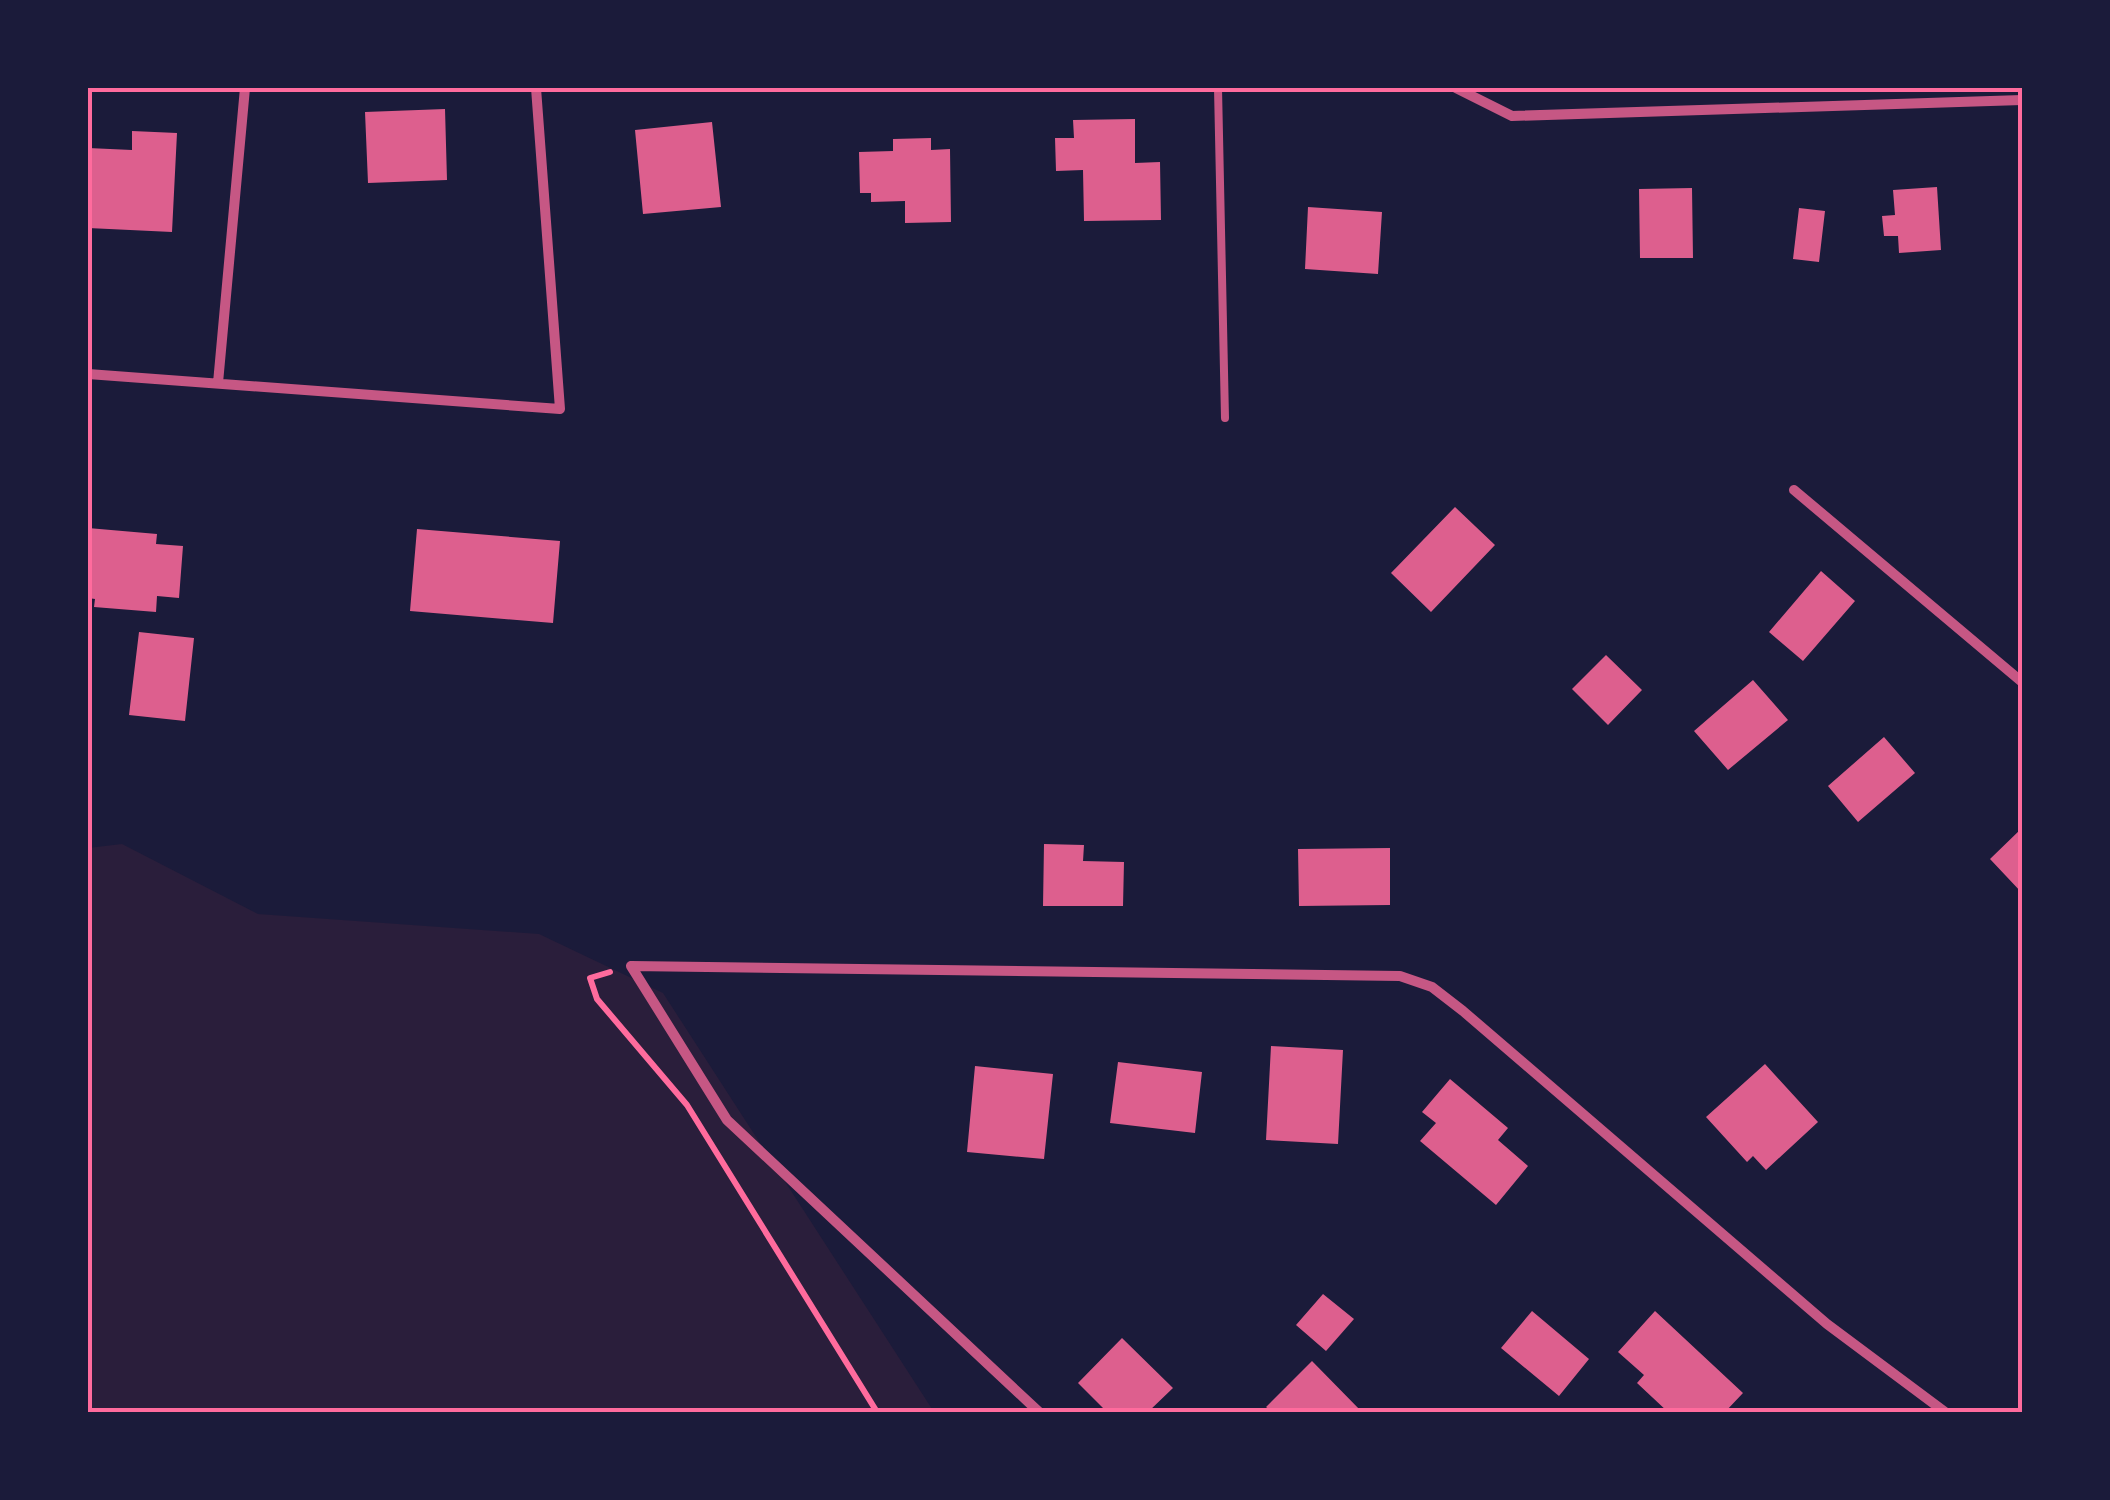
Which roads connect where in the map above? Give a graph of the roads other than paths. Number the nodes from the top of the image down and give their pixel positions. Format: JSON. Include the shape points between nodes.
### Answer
{"nodes":[{"id":1,"x":245,"y":88,"type":"edge"},
{"id":2,"x":536,"y":88,"type":"edge"},
{"id":3,"x":1218,"y":88,"type":"edge"},
{"id":4,"x":1456,"y":88,"type":"edge"},
{"id":5,"x":2022,"y":100,"type":"edge"},
{"id":6,"x":88,"y":374,"type":"edge"},
{"id":7,"x":218,"y":383,"type":"junction"},
{"id":8,"x":1225,"y":418,"type":"dead end"},
{"id":9,"x":1794,"y":490,"type":"dead end"},
{"id":10,"x":2022,"y":682,"type":"edge"},
{"id":11,"x":1038,"y":1412,"type":"edge"},
{"id":12,"x":1944,"y":1412,"type":"edge"}],
"edges":[{"from":1,"to":7,"type":"street"},
{"from":2,"to":7,"type":"street","via":[[560,409]]},
{"from":3,"to":8,"type":"lane"},
{"from":4,"to":5,"type":"street","via":[[1512,116]]},
{"from":6,"to":7,"type":"street"},
{"from":9,"to":10,"type":"street"},
{"from":11,"to":12,"type":"street","via":[[726,1120],[631,966],[1400,976],[1432,987],[1463,1011],[1827,1324]]}]}
